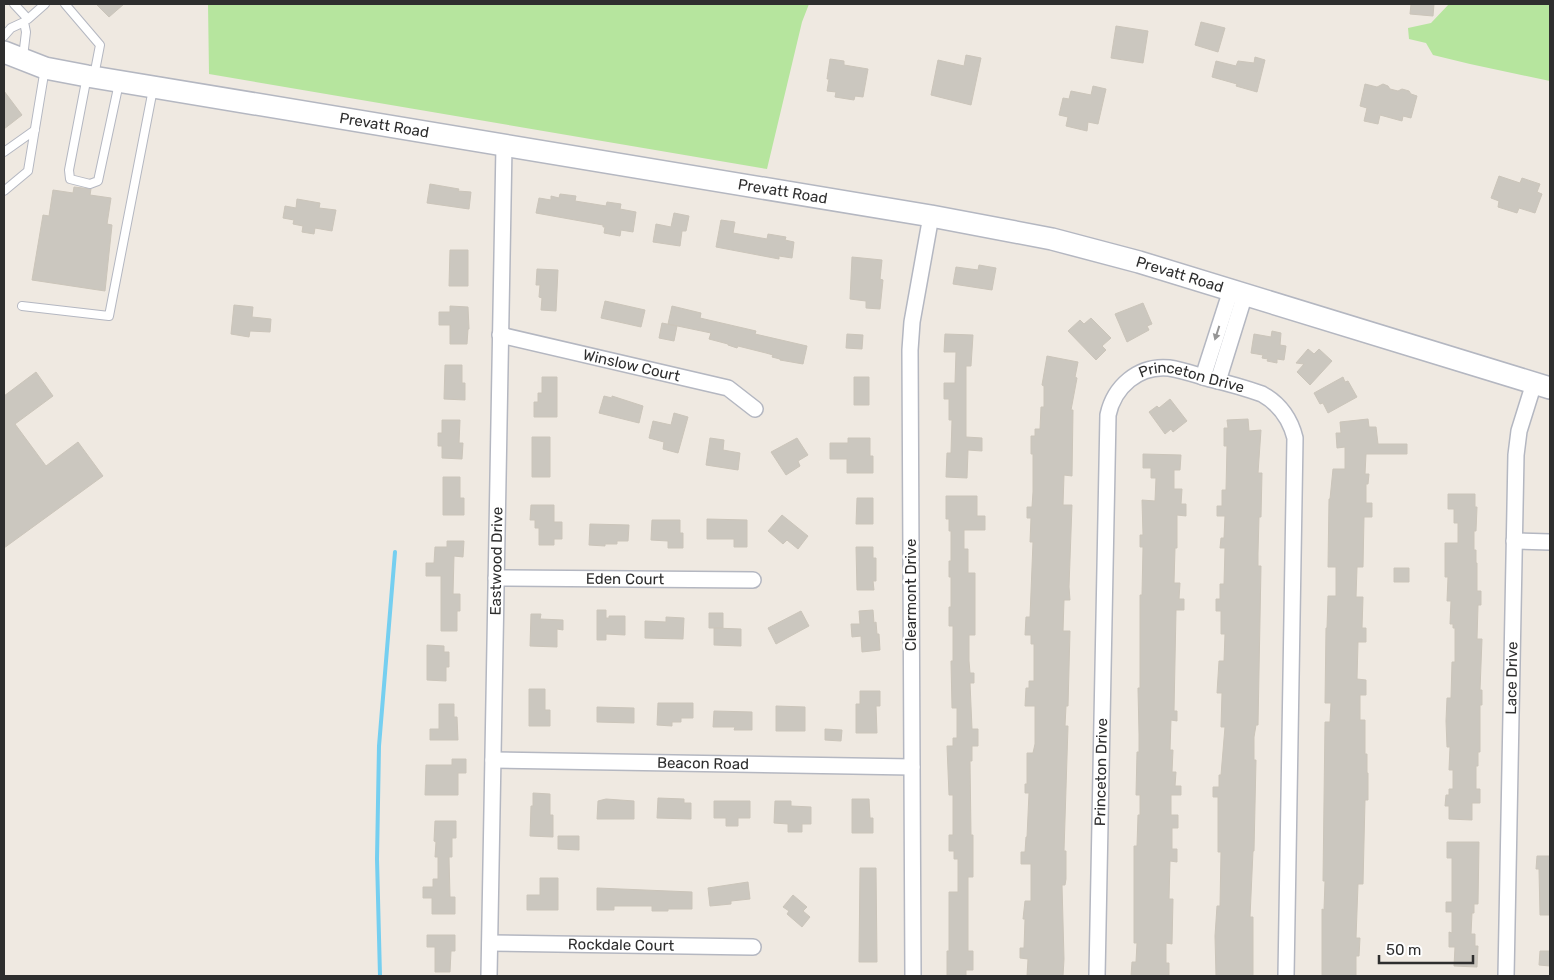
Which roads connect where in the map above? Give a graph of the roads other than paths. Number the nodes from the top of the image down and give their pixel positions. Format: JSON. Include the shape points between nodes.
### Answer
{"nodes":[{"id":1,"x":14,"y":4,"type":"edge"},
{"id":2,"x":44,"y":4,"type":"edge"},
{"id":3,"x":65,"y":4,"type":"edge"},
{"id":4,"x":26,"y":21,"type":"junction"},
{"id":5,"x":4,"y":36,"type":"edge"},
{"id":6,"x":13,"y":56,"type":"edge"},
{"id":7,"x":45,"y":68,"type":"junction"},
{"id":8,"x":90,"y":76,"type":"junction"},
{"id":9,"x":120,"y":81,"type":"junction"},
{"id":10,"x":153,"y":87,"type":"junction"},
{"id":11,"x":35,"y":130,"type":"junction"},
{"id":12,"x":504,"y":146,"type":"junction"},
{"id":13,"x":4,"y":152,"type":"edge"},
{"id":14,"x":4,"y":191,"type":"edge"},
{"id":15,"x":931,"y":216,"type":"junction"},
{"id":16,"x":1238,"y":292,"type":"junction"},
{"id":17,"x":22,"y":306,"type":"dead end"},
{"id":18,"x":500,"y":335,"type":"junction"},
{"id":19,"x":1203,"y":377,"type":"junction"},
{"id":20,"x":1218,"y":381,"type":"junction"},
{"id":21,"x":1542,"y":386,"type":"edge"},
{"id":22,"x":755,"y":410,"type":"dead end"},
{"id":23,"x":1514,"y":541,"type":"junction"},
{"id":24,"x":1550,"y":542,"type":"edge"},
{"id":25,"x":496,"y":578,"type":"junction"},
{"id":26,"x":754,"y":580,"type":"dead end"},
{"id":27,"x":493,"y":760,"type":"junction"},
{"id":28,"x":912,"y":767,"type":"junction"},
{"id":29,"x":490,"y":943,"type":"junction"},
{"id":30,"x":754,"y":946,"type":"dead end"},
{"id":31,"x":489,"y":976,"type":"edge"},
{"id":32,"x":912,"y":976,"type":"edge"},
{"id":33,"x":1097,"y":976,"type":"edge"},
{"id":34,"x":1286,"y":976,"type":"edge"},
{"id":35,"x":1506,"y":976,"type":"edge"}],
"edges":[{"from":1,"to":4,"type":"lane"},
{"from":2,"to":4,"type":"lane"},
{"from":3,"to":8,"type":"lane","via":[[100,45]]},
{"from":4,"to":5,"type":"lane","via":[[10,28]]},
{"from":4,"to":6,"type":"lane","via":[[26,32]]},
{"from":6,"to":7,"type":"street","name":"Prevatt Road"},
{"from":7,"to":8,"type":"street","name":"Prevatt Road"},
{"from":7,"to":11,"type":"lane"},
{"from":8,"to":9,"type":"street","name":"Prevatt Road"},
{"from":8,"to":9,"type":"lane","via":[[69,170],[70,178],[90,184],[98,181]]},
{"from":9,"to":10,"type":"street","name":"Prevatt Road"},
{"from":10,"to":12,"type":"street","name":"Prevatt Road"},
{"from":10,"to":17,"type":"lane","via":[[109,316]]},
{"from":11,"to":13,"type":"lane"},
{"from":11,"to":14,"type":"lane","via":[[28,171]]},
{"from":12,"to":15,"type":"street","name":"Prevatt Road"},
{"from":12,"to":18,"type":"street","name":"Eastwood Drive"},
{"from":15,"to":16,"type":"street","name":"Prevatt Road","via":[[1052,239]]},
{"from":15,"to":28,"type":"street","name":"Clearmont Drive","via":[[910,350]]},
{"from":16,"to":19,"type":"street","one_way":true},
{"from":16,"to":20,"type":"street"},
{"from":16,"to":21,"type":"street","name":"Prevatt Road"},
{"from":18,"to":22,"type":"street","name":"Winslow Court","via":[[728,388]]},
{"from":18,"to":25,"type":"street","name":"Eastwood Drive"},
{"from":19,"to":20,"type":"street","name":"Princeton Drive"},
{"from":19,"to":33,"type":"street","name":"Princeton Drive","via":[[1167,368],[1147,370],[1123,385],[1113,399],[1108,415]]},
{"from":20,"to":34,"type":"street","name":"Princeton Drive","via":[[1253,390],[1270,399],[1284,412],[1295,438]]},
{"from":21,"to":23,"type":"street","name":"Lace Drive","via":[[1517,442]]},
{"from":23,"to":24,"type":"street"},
{"from":23,"to":35,"type":"street","name":"Lace Drive"},
{"from":25,"to":26,"type":"street","name":"Eden Court"},
{"from":25,"to":27,"type":"street","name":"Eastwood Drive"},
{"from":27,"to":28,"type":"street","name":"Beacon Road"},
{"from":27,"to":29,"type":"street","name":"Eastwood Drive"},
{"from":28,"to":32,"type":"street","name":"Clearmont Drive"},
{"from":29,"to":30,"type":"street","name":"Rockdale Court"},
{"from":29,"to":31,"type":"street","name":"Eastwood Drive"}]}
